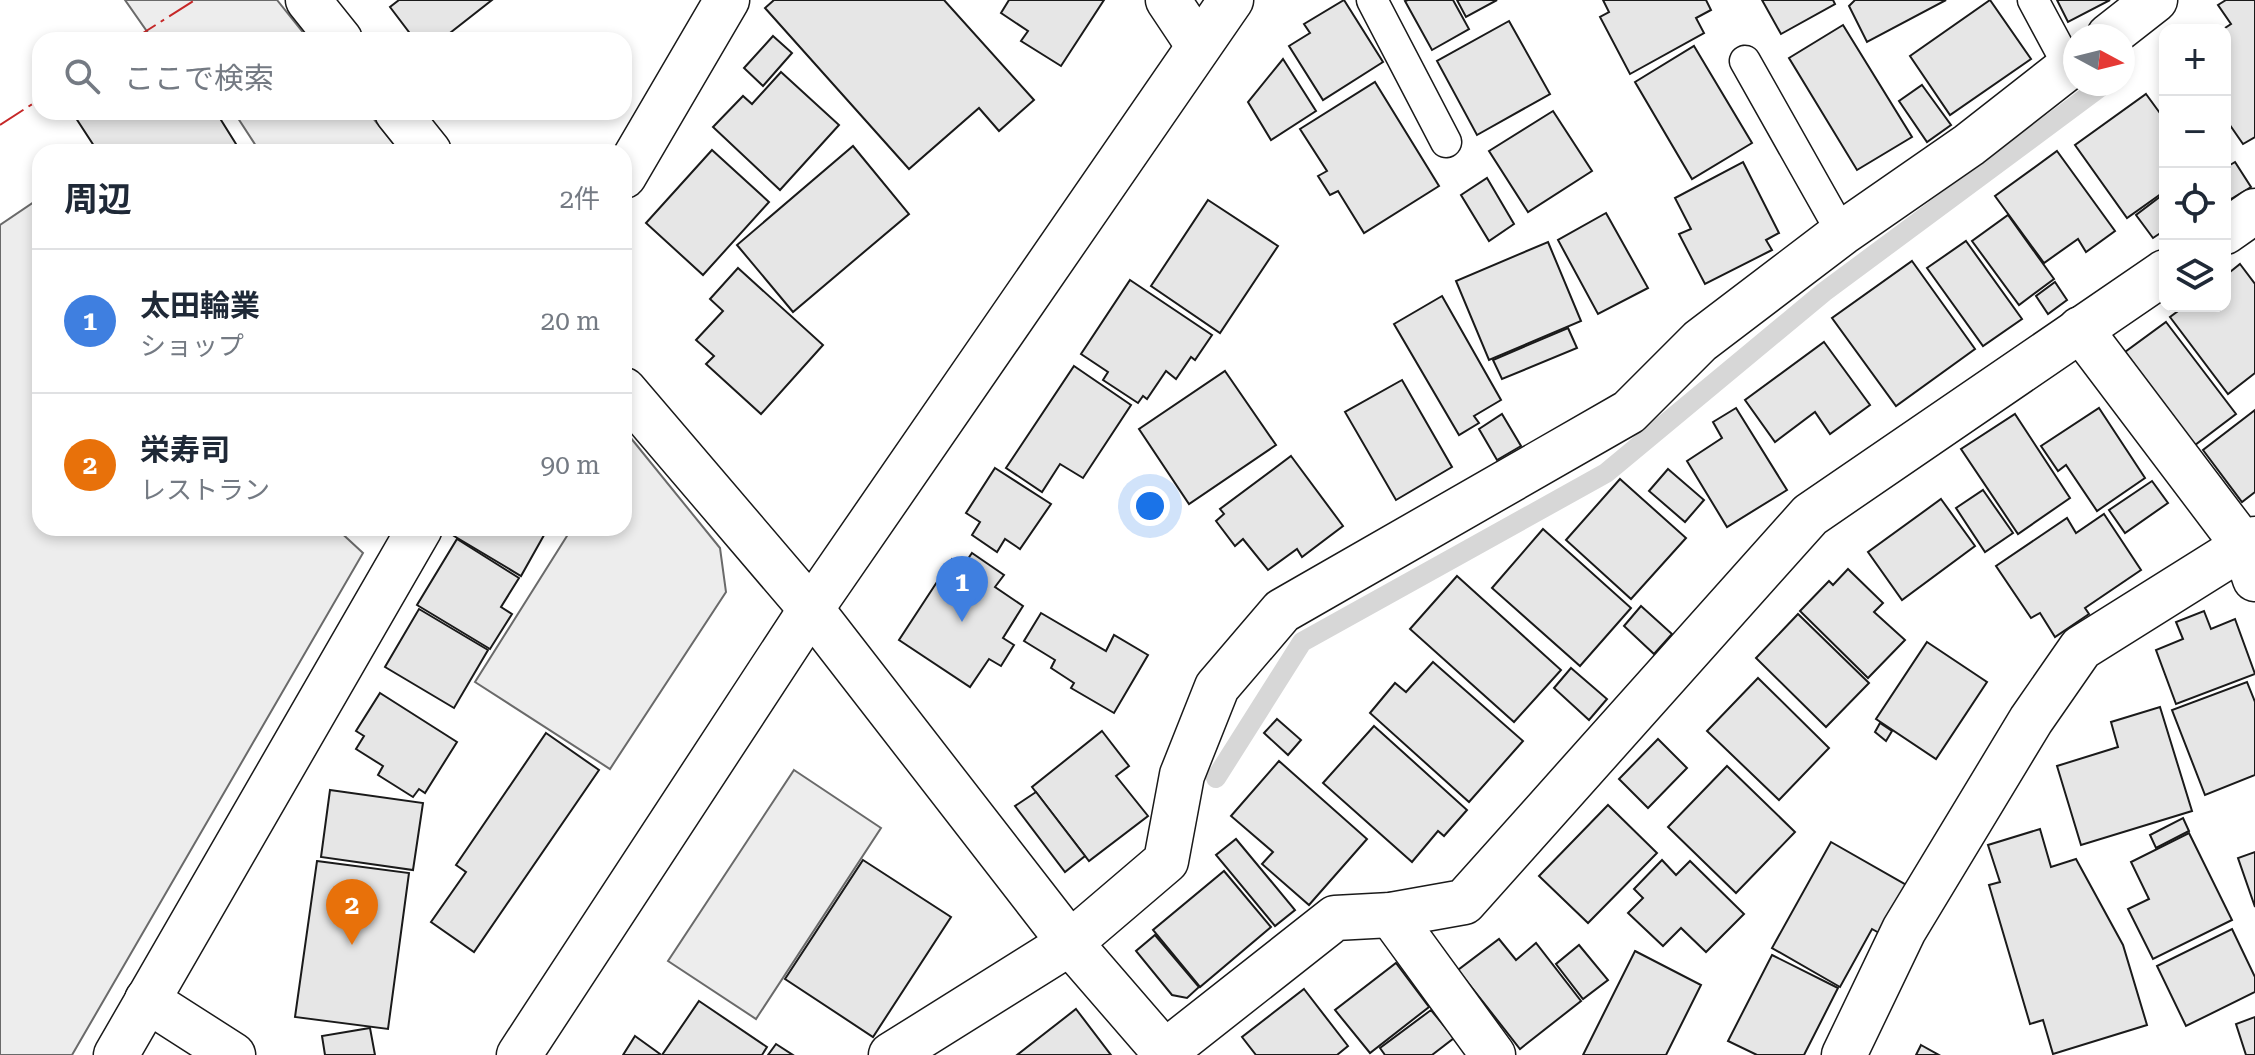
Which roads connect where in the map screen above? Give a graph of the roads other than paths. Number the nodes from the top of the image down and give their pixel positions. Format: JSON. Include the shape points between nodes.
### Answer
{"nodes":[{"id":1,"x":308,"y":0,"type":"edge"},
{"id":2,"x":727,"y":0,"type":"edge"},
{"id":3,"x":1168,"y":0,"type":"edge"},
{"id":4,"x":1231,"y":0,"type":"edge"},
{"id":5,"x":1372,"y":0,"type":"edge"},
{"id":6,"x":2033,"y":0,"type":"edge"},
{"id":7,"x":2155,"y":0,"type":"edge"},
{"id":8,"x":2124,"y":24,"type":"edge"},
{"id":9,"x":334,"y":32,"type":"edge"},
{"id":10,"x":1198,"y":45,"type":"junction"},
{"id":11,"x":2063,"y":50,"type":"edge"},
{"id":12,"x":1745,"y":61,"type":"dead end"},
{"id":13,"x":2063,"y":72,"type":"edge"},
{"id":14,"x":403,"y":120,"type":"edge"},
{"id":15,"x":1446,"y":142,"type":"dead end"},
{"id":16,"x":423,"y":144,"type":"edge"},
{"id":17,"x":632,"y":162,"type":"edge"},
{"id":18,"x":2255,"y":211,"type":"edge"},
{"id":19,"x":2231,"y":228,"type":"edge"},
{"id":20,"x":1842,"y":233,"type":"junction"},
{"id":21,"x":2159,"y":276,"type":"edge"},
{"id":22,"x":2080,"y":329,"type":"junction"},
{"id":23,"x":632,"y":399,"type":"edge"},
{"id":24,"x":415,"y":536,"type":"edge"},
{"id":25,"x":2251,"y":555,"type":"edge"},
{"id":26,"x":811,"y":609,"type":"junction"},
{"id":27,"x":1391,"y":915,"type":"junction"},
{"id":28,"x":1070,"y":943,"type":"junction"},
{"id":29,"x":147,"y":1000,"type":"junction"},
{"id":30,"x":1166,"y":1053,"type":"edge"},
{"id":31,"x":116,"y":1055,"type":"edge"},
{"id":32,"x":233,"y":1055,"type":"edge"},
{"id":33,"x":519,"y":1055,"type":"edge"},
{"id":34,"x":891,"y":1055,"type":"edge"},
{"id":35,"x":1493,"y":1055,"type":"edge"},
{"id":36,"x":1844,"y":1055,"type":"edge"}],
"edges":[{"from":1,"to":9,"type":"street"},
{"from":2,"to":17,"type":"street"},
{"from":3,"to":10,"type":"street"},
{"from":4,"to":10,"type":"street"},
{"from":5,"to":15,"type":"lane"},
{"from":6,"to":11,"type":"lane"},
{"from":7,"to":8,"type":"street"},
{"from":10,"to":26,"type":"street"},
{"from":12,"to":20,"type":"lane"},
{"from":13,"to":20,"type":"street"},
{"from":14,"to":16,"type":"street"},
{"from":18,"to":19,"type":"street"},
{"from":20,"to":28,"type":"street","via":[[1700,341],[1629,412],[1282,611],[1217,687],[1182,775],[1166,861]]},
{"from":21,"to":22,"type":"street"},
{"from":22,"to":25,"type":"street"},
{"from":22,"to":27,"type":"street","via":[[1810,515],[1464,902]]},
{"from":23,"to":26,"type":"street"},
{"from":24,"to":29,"type":"street"},
{"from":25,"to":36,"type":"street","via":[[2081,648],[2031,720],[1904,930]]},
{"from":26,"to":28,"type":"street"},
{"from":26,"to":33,"type":"street"},
{"from":27,"to":30,"type":"street","via":[[1335,918]]},
{"from":27,"to":35,"type":"street"},
{"from":28,"to":30,"type":"street"},
{"from":28,"to":34,"type":"street"},
{"from":29,"to":31,"type":"street"},
{"from":29,"to":32,"type":"street"}]}
